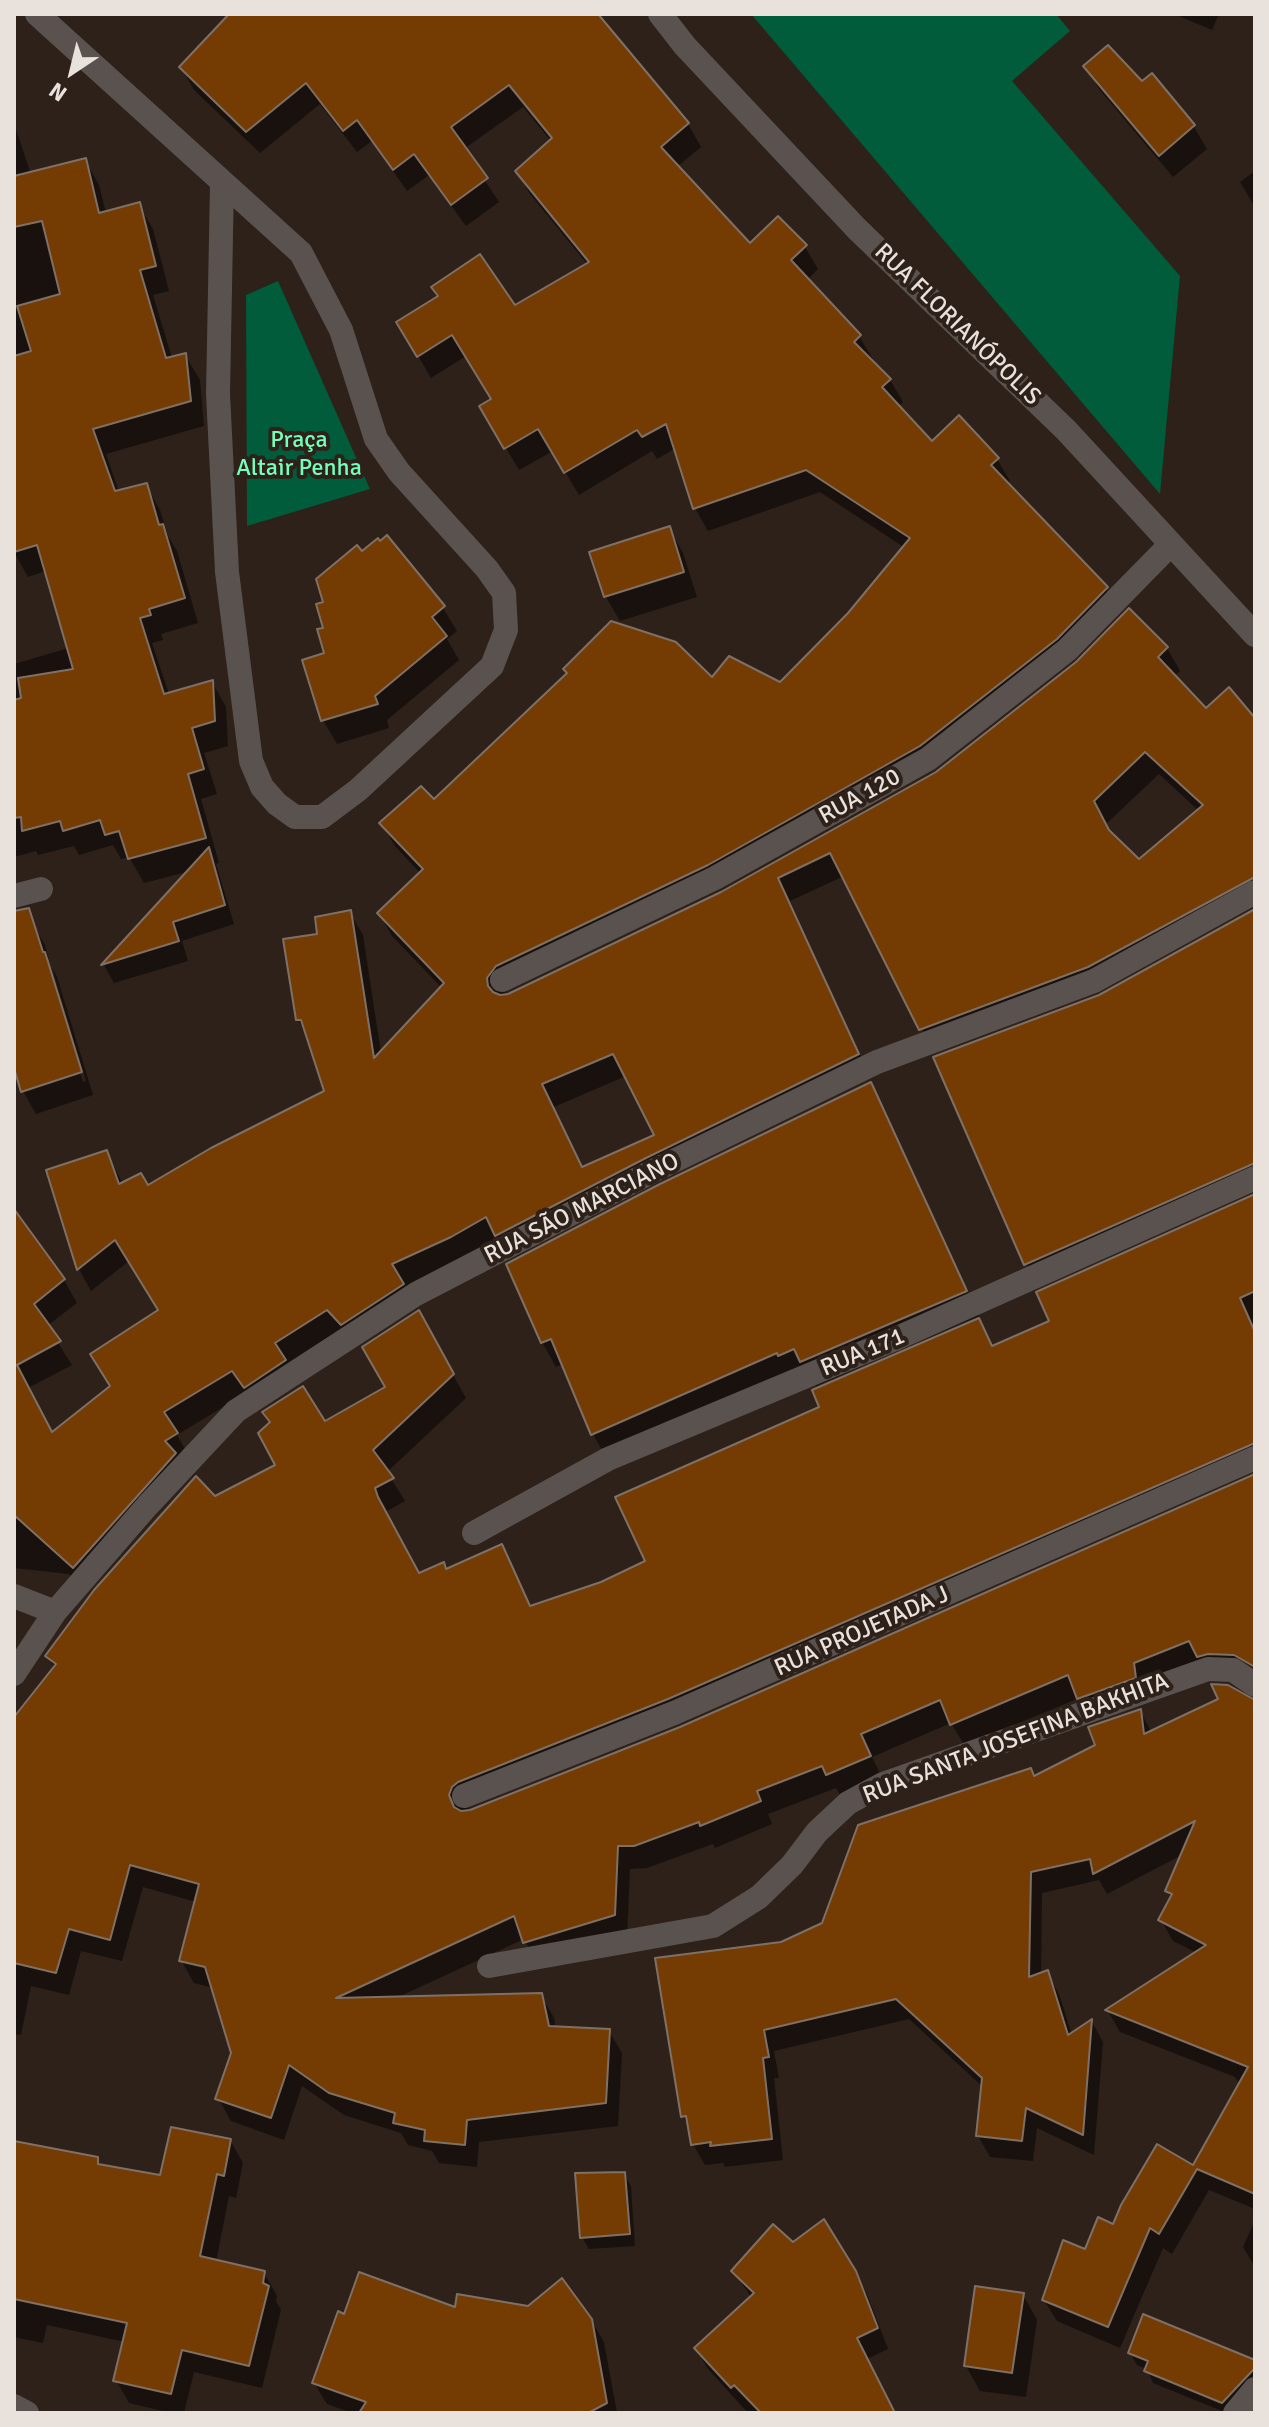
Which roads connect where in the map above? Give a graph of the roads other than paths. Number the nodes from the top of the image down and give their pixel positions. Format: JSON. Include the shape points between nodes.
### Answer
{"nodes":[{"id":1,"x":37,"y":14,"type":"edge"},
{"id":2,"x":660,"y":14,"type":"edge"},
{"id":3,"x":222,"y":183,"type":"junction"},
{"id":4,"x":1170,"y":545,"type":"junction"},
{"id":5,"x":1255,"y":635,"type":"edge"},
{"id":6,"x":41,"y":889,"type":"dead end"},
{"id":7,"x":1255,"y":892,"type":"edge"},
{"id":8,"x":14,"y":896,"type":"edge"},
{"id":9,"x":502,"y":980,"type":"dead end"},
{"id":10,"x":1255,"y":1178,"type":"edge"},
{"id":11,"x":1255,"y":1458,"type":"edge"},
{"id":12,"x":474,"y":1533,"type":"dead end"},
{"id":13,"x":14,"y":1596,"type":"edge"},
{"id":14,"x":55,"y":1612,"type":"junction"},
{"id":15,"x":14,"y":1674,"type":"edge"},
{"id":16,"x":1255,"y":1685,"type":"edge"},
{"id":17,"x":464,"y":1796,"type":"dead end"},
{"id":18,"x":489,"y":1966,"type":"dead end"},
{"id":19,"x":1255,"y":2389,"type":"edge"},
{"id":20,"x":14,"y":2406,"type":"edge"},
{"id":21,"x":27,"y":2413,"type":"edge"},
{"id":22,"x":1235,"y":2413,"type":"edge"}],
"edges":[{"from":1,"to":3,"type":"street"},
{"from":2,"to":4,"type":"street","name":"RUA FLORIANÓPOLIS","via":[[857,229],[1066,430]]},
{"from":3,"to":3,"type":"street","via":[[218,394],[227,572],[251,761],[262,787],[277,804],[295,817],[322,817],[492,666],[506,630],[504,593],[376,439],[341,330],[301,253]]},
{"from":4,"to":5,"type":"street","name":"RUA FLORIANÓPOLIS"},
{"from":4,"to":9,"type":"street","name":"RUA 120","via":[[1067,650],[928,759],[715,878]]},
{"from":6,"to":8,"type":"street"},
{"from":7,"to":14,"type":"street","name":"RUA SÃO MARCIANO","via":[[1094,981],[877,1062],[416,1294],[236,1411]]},
{"from":10,"to":12,"type":"street","name":"RUA 171","via":[[893,1340],[608,1459]]},
{"from":11,"to":17,"type":"street","name":"RUA PROJETADA J","via":[[674,1713]]},
{"from":13,"to":14,"type":"street"},
{"from":14,"to":15,"type":"street","name":"RUA SÃO MARCIANO"},
{"from":16,"to":18,"type":"street","name":"RUA SANTA JOSEFINA BAKHITA","via":[[1233,1670],[1208,1669],[883,1784],[848,1803],[759,1897],[713,1926]]},
{"from":19,"to":22,"type":"street"},
{"from":20,"to":21,"type":"street"}]}
